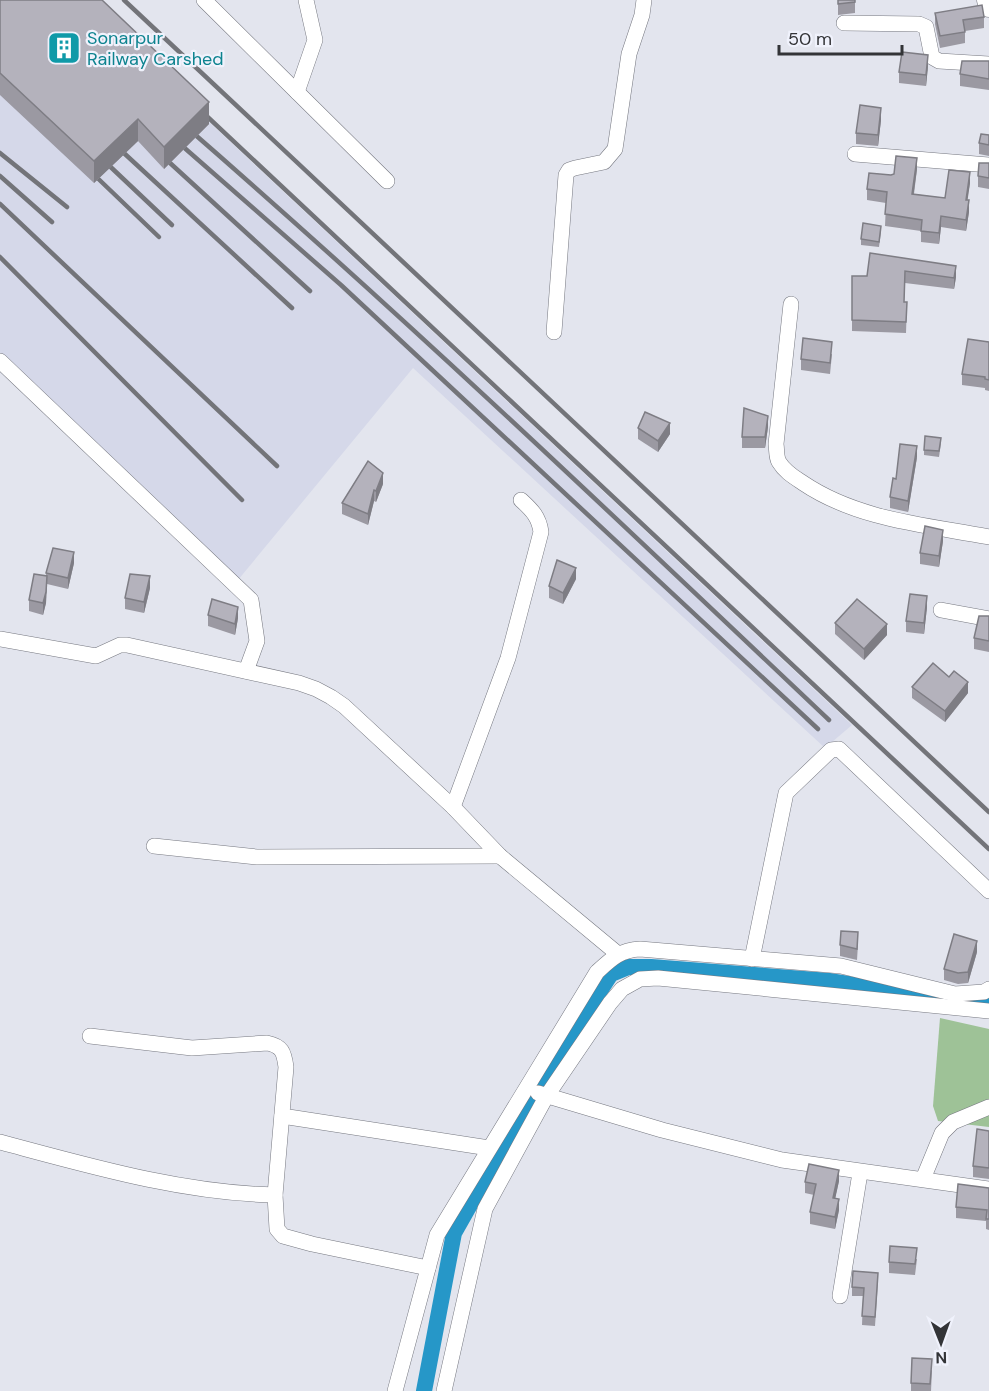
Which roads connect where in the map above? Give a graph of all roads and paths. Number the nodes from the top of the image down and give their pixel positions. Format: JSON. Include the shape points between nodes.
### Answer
{"nodes":[{"id":1,"x":204,"y":0,"type":"edge"},
{"id":2,"x":306,"y":0,"type":"edge"},
{"id":3,"x":644,"y":0,"type":"edge"},
{"id":4,"x":987,"y":0,"type":"edge"},
{"id":5,"x":989,"y":7,"type":"edge"},
{"id":6,"x":844,"y":23,"type":"dead end"},
{"id":7,"x":989,"y":64,"type":"edge"},
{"id":8,"x":297,"y":92,"type":"junction"},
{"id":9,"x":855,"y":154,"type":"dead end"},
{"id":10,"x":989,"y":165,"type":"edge"},
{"id":11,"x":387,"y":181,"type":"dead end"},
{"id":12,"x":791,"y":304,"type":"dead end"},
{"id":13,"x":554,"y":332,"type":"dead end"},
{"id":14,"x":0,"y":361,"type":"edge"},
{"id":15,"x":521,"y":500,"type":"dead end"},
{"id":16,"x":989,"y":537,"type":"edge"},
{"id":17,"x":941,"y":610,"type":"dead end"},
{"id":18,"x":989,"y":619,"type":"edge"},
{"id":19,"x":0,"y":639,"type":"edge"},
{"id":20,"x":246,"y":671,"type":"junction"},
{"id":21,"x":453,"y":807,"type":"junction"},
{"id":22,"x":154,"y":846,"type":"dead end"},
{"id":23,"x":500,"y":856,"type":"junction"},
{"id":24,"x":989,"y":891,"type":"edge"},
{"id":25,"x":618,"y":954,"type":"junction"},
{"id":26,"x":752,"y":959,"type":"junction"},
{"id":27,"x":989,"y":988,"type":"edge"},
{"id":28,"x":989,"y":1011,"type":"edge"},
{"id":29,"x":90,"y":1036,"type":"dead end"},
{"id":30,"x":526,"y":1088,"type":"junction"},
{"id":31,"x":546,"y":1097,"type":"junction"},
{"id":32,"x":989,"y":1107,"type":"edge"},
{"id":33,"x":282,"y":1116,"type":"junction"},
{"id":34,"x":0,"y":1142,"type":"edge"},
{"id":35,"x":489,"y":1148,"type":"junction"},
{"id":36,"x":860,"y":1173,"type":"junction"},
{"id":37,"x":923,"y":1179,"type":"junction"},
{"id":38,"x":989,"y":1189,"type":"edge"},
{"id":39,"x":275,"y":1196,"type":"junction"},
{"id":40,"x":428,"y":1268,"type":"junction"},
{"id":41,"x":840,"y":1296,"type":"dead end"},
{"id":42,"x":395,"y":1391,"type":"edge"},
{"id":43,"x":444,"y":1391,"type":"edge"}],
"edges":[{"from":1,"to":8,"type":"street"},
{"from":2,"to":8,"type":"street","via":[[315,40]]},
{"from":3,"to":13,"type":"street","via":[[628,54],[615,150],[604,162],[569,170],[566,175]]},
{"from":4,"to":5,"type":"street"},
{"from":6,"to":7,"type":"street","via":[[919,24],[926,27],[932,57],[939,61]]},
{"from":8,"to":11,"type":"street"},
{"from":9,"to":10,"type":"street"},
{"from":12,"to":16,"type":"street","via":[[776,444],[778,460],[788,473],[844,506]]},
{"from":14,"to":20,"type":"street","via":[[251,600],[257,641]]},
{"from":15,"to":21,"type":"street","via":[[540,521],[541,532],[508,658]]},
{"from":17,"to":18,"type":"street"},
{"from":19,"to":20,"type":"street","via":[[96,656],[127,645]]},
{"from":20,"to":21,"type":"street","via":[[299,683],[331,697]]},
{"from":21,"to":23,"type":"street"},
{"from":22,"to":23,"type":"street","via":[[257,857]]},
{"from":23,"to":25,"type":"street"},
{"from":24,"to":26,"type":"street","via":[[839,748],[831,750],[786,793]]},
{"from":25,"to":26,"type":"street","via":[[640,949]]},
{"from":25,"to":30,"type":"street","via":[[597,972]]},
{"from":26,"to":27,"type":"street","via":[[842,966],[956,994],[984,992]]},
{"from":28,"to":31,"type":"street","via":[[761,987],[640,979],[622,989],[610,1003]]},
{"from":29,"to":33,"type":"street","via":[[192,1048],[278,1045],[286,1067]]},
{"from":30,"to":31,"type":"street"},
{"from":30,"to":35,"type":"street"},
{"from":31,"to":36,"type":"street","via":[[770,1158]]},
{"from":31,"to":43,"type":"street","via":[[485,1209]]},
{"from":32,"to":37,"type":"street","via":[[953,1122],[942,1133]]},
{"from":33,"to":35,"type":"street"},
{"from":33,"to":39,"type":"street"},
{"from":34,"to":39,"type":"street","via":[[190,1186]]},
{"from":35,"to":40,"type":"street","via":[[436,1235]]},
{"from":36,"to":37,"type":"street"},
{"from":36,"to":41,"type":"street"},
{"from":37,"to":38,"type":"street"},
{"from":39,"to":40,"type":"street","via":[[277,1229],[284,1236]]},
{"from":40,"to":42,"type":"street"}]}
